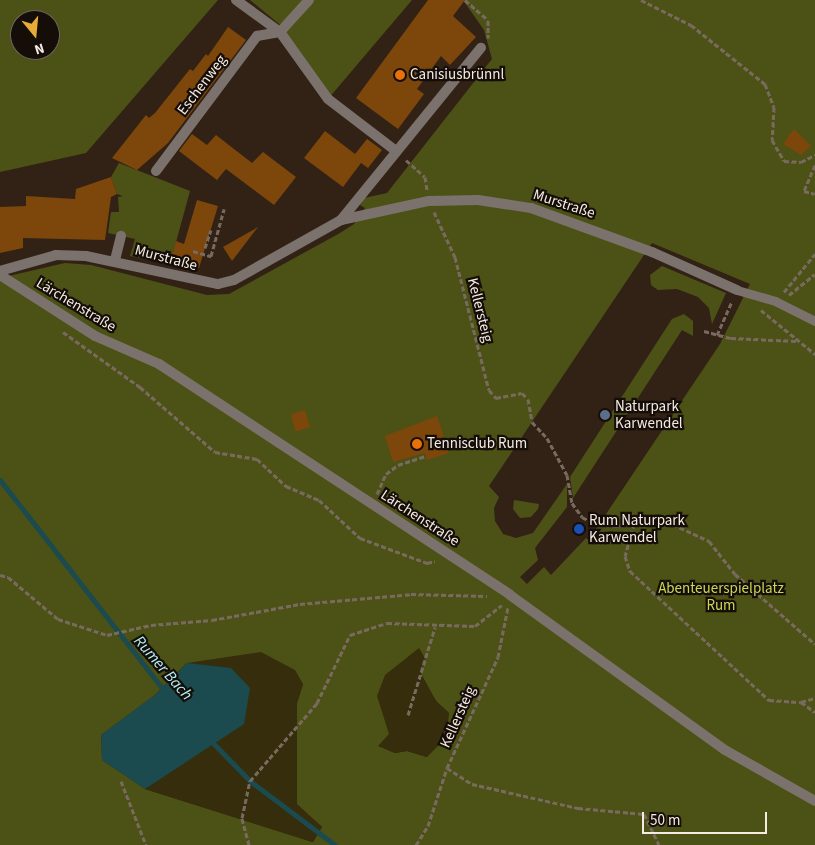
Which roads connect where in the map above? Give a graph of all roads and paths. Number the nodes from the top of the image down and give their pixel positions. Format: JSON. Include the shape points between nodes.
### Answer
{"nodes":[{"id":1,"x":236,"y":0,"type":"edge"},
{"id":2,"x":309,"y":0,"type":"edge"},
{"id":3,"x":465,"y":0,"type":"edge"},
{"id":4,"x":641,"y":0,"type":"edge"},
{"id":5,"x":280,"y":32,"type":"junction"},
{"id":6,"x":481,"y":48,"type":"joint"},
{"id":7,"x":396,"y":151,"type":"junction"},
{"id":8,"x":815,"y":155,"type":"edge"},
{"id":9,"x":815,"y":165,"type":"edge"},
{"id":10,"x":156,"y":171,"type":"dead end"},
{"id":11,"x":815,"y":194,"type":"edge"},
{"id":12,"x":429,"y":201,"type":"junction"},
{"id":13,"x":224,"y":209,"type":"dead end"},
{"id":14,"x":341,"y":220,"type":"junction"},
{"id":15,"x":211,"y":230,"type":"dead end"},
{"id":16,"x":120,"y":236,"type":"dead end"},
{"id":17,"x":214,"y":236,"type":"junction"},
{"id":18,"x":205,"y":248,"type":"dead end"},
{"id":19,"x":193,"y":251,"type":"dead end"},
{"id":20,"x":815,"y":254,"type":"edge"},
{"id":21,"x":115,"y":260,"type":"junction"},
{"id":22,"x":0,"y":273,"type":"edge"},
{"id":23,"x":815,"y":274,"type":"edge"},
{"id":24,"x":737,"y":290,"type":"junction"},
{"id":25,"x":777,"y":302,"type":"junction"},
{"id":26,"x":54,"y":310,"type":"junction"},
{"id":27,"x":815,"y":321,"type":"edge"},
{"id":28,"x":704,"y":331,"type":"dead end"},
{"id":29,"x":717,"y":335,"type":"junction"},
{"id":30,"x":797,"y":341,"type":"junction"},
{"id":31,"x":815,"y":354,"type":"edge"},
{"id":32,"x":426,"y":456,"type":"dead end"},
{"id":33,"x":372,"y":504,"type":"junction"},
{"id":34,"x":634,"y":523,"type":"junction"},
{"id":35,"x":450,"y":555,"type":"junction"},
{"id":36,"x":0,"y":575,"type":"edge"},
{"id":37,"x":510,"y":594,"type":"junction"},
{"id":38,"x":435,"y":627,"type":"junction"},
{"id":39,"x":815,"y":644,"type":"edge"},
{"id":40,"x":815,"y":698,"type":"edge"},
{"id":41,"x":801,"y":702,"type":"junction"},
{"id":42,"x":815,"y":712,"type":"edge"},
{"id":43,"x":408,"y":715,"type":"dead end"},
{"id":44,"x":448,"y":768,"type":"junction"},
{"id":45,"x":121,"y":781,"type":"dead end"},
{"id":46,"x":815,"y":801,"type":"edge"},
{"id":47,"x":146,"y":845,"type":"edge"},
{"id":48,"x":249,"y":845,"type":"edge"},
{"id":49,"x":416,"y":845,"type":"edge"},
{"id":50,"x":659,"y":845,"type":"edge"}],
"edges":[{"from":1,"to":5,"type":"street"},
{"from":2,"to":5,"type":"street"},
{"from":3,"to":6,"type":"path","via":[[488,20],[488,38]]},
{"from":4,"to":8,"type":"path","via":[[691,25],[765,84],[774,107],[772,140],[784,161],[801,162]]},
{"from":5,"to":7,"type":"street","via":[[328,99]]},
{"from":5,"to":10,"type":"street","name":"Eschenweg","via":[[257,36]]},
{"from":6,"to":7,"type":"street","name":"Murstraße"},
{"from":7,"to":12,"type":"path","via":[[425,177]]},
{"from":7,"to":14,"type":"street","name":"Murstraße"},
{"from":9,"to":11,"type":"path","via":[[804,191]]},
{"from":12,"to":14,"type":"street","name":"Murstraße"},
{"from":12,"to":24,"type":"street","name":"Murstraße","via":[[478,200],[532,208],[652,252]]},
{"from":12,"to":34,"type":"path","name":"Kellersteig","via":[[455,256],[489,390],[496,398],[522,393],[528,399],[532,422],[547,438],[567,475],[572,503],[582,517],[597,525]]},
{"from":13,"to":17,"type":"path"},
{"from":14,"to":21,"type":"street","name":"Murstraße","via":[[234,280],[218,284],[200,283]]},
{"from":15,"to":17,"type":"path"},
{"from":16,"to":21,"type":"street"},
{"from":17,"to":18,"type":"path"},
{"from":17,"to":19,"type":"path","via":[[211,256]]},
{"from":20,"to":25,"type":"path"},
{"from":21,"to":22,"type":"street","name":"Murstraße","via":[[56,256]]},
{"from":22,"to":26,"type":"street","name":"Lärchenstraße"},
{"from":23,"to":25,"type":"path"},
{"from":24,"to":25,"type":"lane"},
{"from":24,"to":29,"type":"path"},
{"from":24,"to":30,"type":"path"},
{"from":25,"to":27,"type":"lane"},
{"from":26,"to":33,"type":"street","name":"Lärchenstraße","via":[[95,336],[159,364]]},
{"from":26,"to":35,"type":"path","via":[[54,325],[68,338],[140,387],[215,452],[257,459],[286,486],[319,500],[360,538],[428,564]]},
{"from":28,"to":29,"type":"path"},
{"from":29,"to":30,"type":"path"},
{"from":30,"to":31,"type":"path"},
{"from":32,"to":33,"type":"path","via":[[398,465],[386,474]]},
{"from":33,"to":35,"type":"street","name":"Lärchenstraße"},
{"from":34,"to":39,"type":"path","via":[[658,518],[709,541],[734,574]]},
{"from":34,"to":41,"type":"path","via":[[625,556],[630,571],[769,700]]},
{"from":35,"to":37,"type":"street","name":"Lärchenstraße"},
{"from":36,"to":37,"type":"path","via":[[8,577],[58,619],[107,635],[151,625],[212,620],[300,604],[411,594]]},
{"from":37,"to":38,"type":"path","via":[[496,612],[475,626]]},
{"from":37,"to":44,"type":"path","name":"Kellersteig","via":[[498,656]]},
{"from":37,"to":46,"type":"street","name":"Lärchenstraße","via":[[725,750]]},
{"from":38,"to":43,"type":"path"},
{"from":38,"to":48,"type":"path","via":[[387,623],[350,635],[317,703],[250,781],[242,818]]},
{"from":40,"to":41,"type":"path"},
{"from":41,"to":42,"type":"path"},
{"from":44,"to":49,"type":"path","name":"Kellersteig","via":[[428,826]]},
{"from":44,"to":50,"type":"path","via":[[472,784],[578,808],[644,814]]},
{"from":45,"to":47,"type":"path"}]}
